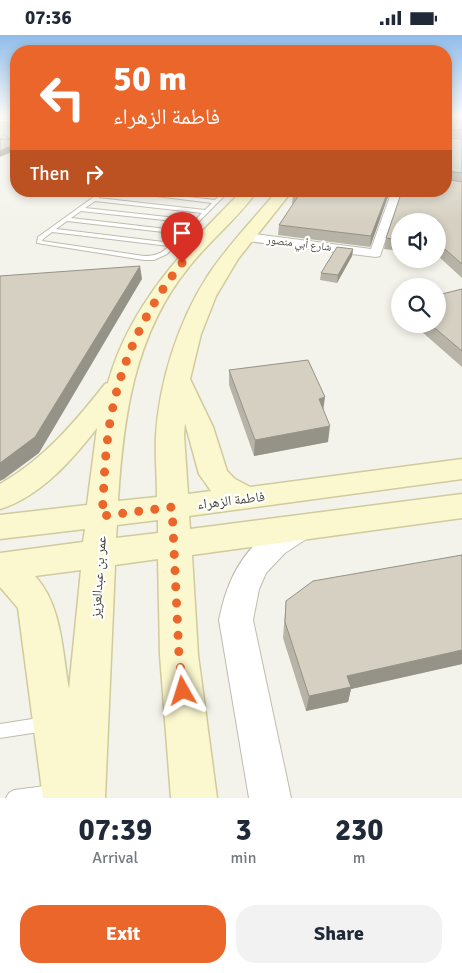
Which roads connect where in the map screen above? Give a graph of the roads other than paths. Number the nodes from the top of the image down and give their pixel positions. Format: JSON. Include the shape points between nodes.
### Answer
{"nodes":[{"id":1,"x":97,"y":197,"type":"edge"},
{"id":2,"x":171,"y":197,"type":"edge"},
{"id":3,"x":225,"y":197,"type":"edge"},
{"id":4,"x":230,"y":197,"type":"edge"},
{"id":5,"x":280,"y":197,"type":"edge"},
{"id":6,"x":395,"y":197,"type":"edge"},
{"id":7,"x":94,"y":199,"type":"junction"},
{"id":8,"x":216,"y":202,"type":"junction"},
{"id":9,"x":81,"y":209,"type":"junction"},
{"id":10,"x":206,"y":212,"type":"junction"},
{"id":11,"x":67,"y":219,"type":"junction"},
{"id":12,"x":196,"y":222,"type":"junction"},
{"id":13,"x":52,"y":230,"type":"junction"},
{"id":14,"x":185,"y":233,"type":"junction"},
{"id":15,"x":247,"y":237,"type":"junction"},
{"id":16,"x":173,"y":245,"type":"junction"},
{"id":17,"x":178,"y":378,"type":"junction"},
{"id":18,"x":119,"y":382,"type":"junction"},
{"id":19,"x":462,"y":469,"type":"edge"},
{"id":20,"x":0,"y":498,"type":"edge"},
{"id":21,"x":248,"y":498,"type":"junction"},
{"id":22,"x":462,"y":506,"type":"edge"},
{"id":23,"x":172,"y":507,"type":"junction"},
{"id":24,"x":102,"y":516,"type":"junction"},
{"id":25,"x":0,"y":527,"type":"edge"},
{"id":26,"x":303,"y":527,"type":"junction"},
{"id":27,"x":174,"y":545,"type":"junction"},
{"id":28,"x":99,"y":555,"type":"junction"},
{"id":29,"x":0,"y":568,"type":"edge"},
{"id":30,"x":55,"y":723,"type":"junction"},
{"id":31,"x":0,"y":731,"type":"edge"},
{"id":32,"x":71,"y":796,"type":"edge"},
{"id":33,"x":14,"y":798,"type":"edge"},
{"id":34,"x":194,"y":798,"type":"edge"},
{"id":35,"x":270,"y":798,"type":"edge"}],
"edges":[{"from":1,"to":7,"type":"lane"},
{"from":2,"to":8,"type":"lane"},
{"from":3,"to":8,"type":"lane"},
{"from":4,"to":18,"type":"main road","name":"عمر بن عبدالعزيز","via":[[158,295],[137,334]]},
{"from":5,"to":15,"type":"main road"},
{"from":6,"to":15,"type":"street","name":"شارع أبي منصور","via":[[376,253]]},
{"from":7,"to":9,"type":"lane"},
{"from":7,"to":10,"type":"lane"},
{"from":8,"to":10,"type":"lane"},
{"from":9,"to":11,"type":"lane"},
{"from":9,"to":12,"type":"lane"},
{"from":10,"to":12,"type":"lane"},
{"from":11,"to":13,"type":"lane"},
{"from":11,"to":14,"type":"lane"},
{"from":12,"to":14,"type":"lane"},
{"from":13,"to":16,"type":"lane"},
{"from":13,"to":16,"type":"lane","via":[[39,242],[149,258],[162,255]]},
{"from":14,"to":16,"type":"lane"},
{"from":15,"to":17,"type":"main road","via":[[206,295],[190,332]]},
{"from":17,"to":21,"type":"main road","via":[[202,434],[213,475],[227,488]]},
{"from":17,"to":23,"type":"main road","via":[[170,435]]},
{"from":18,"to":20,"type":"main road","via":[[61,454],[28,481]]},
{"from":18,"to":24,"type":"main road","name":"عمر بن عبدالعزيز","via":[[107,444]]},
{"from":19,"to":21,"type":"main road","name":"فاطمة الزهراء"},
{"from":21,"to":23,"type":"main road","name":"فاطمة الزهراء"},
{"from":22,"to":26,"type":"main road"},
{"from":23,"to":24,"type":"main road","name":"فاطمة الزهراء"},
{"from":23,"to":27,"type":"main road"},
{"from":24,"to":25,"type":"main road","name":"فاطمة الزهراء"},
{"from":24,"to":28,"type":"main road","name":"عمر بن عبدالعزيز"},
{"from":26,"to":27,"type":"main road"},
{"from":26,"to":35,"type":"street","via":[[277,541],[256,561],[238,598],[236,620]]},
{"from":27,"to":28,"type":"main road"},
{"from":27,"to":34,"type":"main road","via":[[179,655]]},
{"from":28,"to":29,"type":"main road"},
{"from":28,"to":32,"type":"main road","name":"عمر بن عبدالعزيز"},
{"from":29,"to":30,"type":"main road","via":[[22,584],[36,606]]},
{"from":30,"to":31,"type":"lane"},
{"from":30,"to":32,"type":"main road"},
{"from":32,"to":33,"type":"lane"}]}
